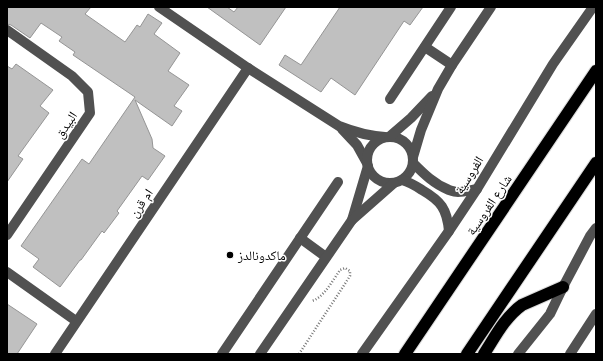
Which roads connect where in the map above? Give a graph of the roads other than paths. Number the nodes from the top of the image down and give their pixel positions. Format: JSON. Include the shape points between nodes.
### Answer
{"nodes":[{"id":1,"x":159,"y":7,"type":"edge"},
{"id":2,"x":451,"y":7,"type":"edge"},
{"id":3,"x":491,"y":7,"type":"edge"},
{"id":4,"x":593,"y":7,"type":"edge"},
{"id":5,"x":7,"y":30,"type":"edge"},
{"id":6,"x":424,"y":47,"type":"junction"},
{"id":7,"x":452,"y":65,"type":"junction"},
{"id":8,"x":248,"y":68,"type":"junction"},
{"id":9,"x":596,"y":71,"type":"edge"},
{"id":10,"x":438,"y":89,"type":"junction"},
{"id":11,"x":390,"y":99,"type":"dead end"},
{"id":12,"x":339,"y":126,"type":"junction"},
{"id":13,"x":387,"y":137,"type":"junction"},
{"id":14,"x":413,"y":160,"type":"junction"},
{"id":15,"x":596,"y":163,"type":"edge"},
{"id":16,"x":368,"y":165,"type":"junction"},
{"id":17,"x":338,"y":182,"type":"dead end"},
{"id":18,"x":398,"y":182,"type":"junction"},
{"id":19,"x":477,"y":189,"type":"junction"},
{"id":20,"x":352,"y":220,"type":"junction"},
{"id":21,"x":449,"y":231,"type":"junction"},
{"id":22,"x":594,"y":233,"type":"edge"},
{"id":23,"x":7,"y":235,"type":"edge"},
{"id":24,"x":300,"y":238,"type":"junction"},
{"id":25,"x":326,"y":257,"type":"junction"},
{"id":26,"x":7,"y":272,"type":"edge"},
{"id":27,"x":563,"y":288,"type":"junction"},
{"id":28,"x":596,"y":314,"type":"edge"},
{"id":29,"x":76,"y":321,"type":"junction"},
{"id":30,"x":55,"y":354,"type":"edge"},
{"id":31,"x":222,"y":354,"type":"edge"},
{"id":32,"x":260,"y":354,"type":"edge"},
{"id":33,"x":362,"y":354,"type":"edge"},
{"id":34,"x":405,"y":354,"type":"edge"},
{"id":35,"x":467,"y":354,"type":"edge"},
{"id":36,"x":484,"y":354,"type":"edge"},
{"id":37,"x":518,"y":354,"type":"edge"},
{"id":38,"x":570,"y":354,"type":"edge"}],
"edges":[{"from":1,"to":8,"type":"street"},
{"from":2,"to":6,"type":"street"},
{"from":3,"to":7,"type":"street"},
{"from":4,"to":19,"type":"street","name":"الفروسية","via":[[553,64]]},
{"from":5,"to":23,"type":"street","name":"البيدق","via":[[72,76],[88,92],[90,113]]},
{"from":6,"to":7,"type":"street"},
{"from":6,"to":11,"type":"street"},
{"from":7,"to":10,"type":"street"},
{"from":8,"to":12,"type":"street"},
{"from":8,"to":29,"type":"street","name":"ام قرن"},
{"from":9,"to":34,"type":"highway","name":"شارع الفروسية"},
{"from":10,"to":13,"type":"street","via":[[411,118]]},
{"from":10,"to":14,"type":"street","via":[[421,130]]},
{"from":12,"to":13,"type":"street","via":[[364,135]]},
{"from":12,"to":16,"type":"street","via":[[357,145]]},
{"from":13,"to":14,"type":"street","via":[[403,140],[412,152]]},
{"from":13,"to":16,"type":"street","via":[[375,142],[370,148],[367,154]]},
{"from":14,"to":18,"type":"street","via":[[410,173]]},
{"from":14,"to":19,"type":"street","via":[[434,183],[447,189],[456,192]]},
{"from":15,"to":35,"type":"highway"},
{"from":16,"to":18,"type":"street","via":[[372,175],[378,180]]},
{"from":16,"to":20,"type":"street"},
{"from":17,"to":24,"type":"street"},
{"from":18,"to":20,"type":"street"},
{"from":18,"to":21,"type":"street","via":[[410,183],[440,202],[448,219]]},
{"from":19,"to":21,"type":"street","name":"الفروسية"},
{"from":20,"to":25,"type":"street"},
{"from":21,"to":33,"type":"street","name":"الفروسية"},
{"from":22,"to":27,"type":"street"},
{"from":24,"to":25,"type":"street"},
{"from":24,"to":31,"type":"street"},
{"from":25,"to":32,"type":"street"},
{"from":26,"to":29,"type":"street"},
{"from":27,"to":36,"type":"highway","via":[[516,309]]},
{"from":27,"to":37,"type":"street","via":[[550,314]]},
{"from":28,"to":38,"type":"street"},
{"from":29,"to":30,"type":"street","name":"ام قرن"}]}
